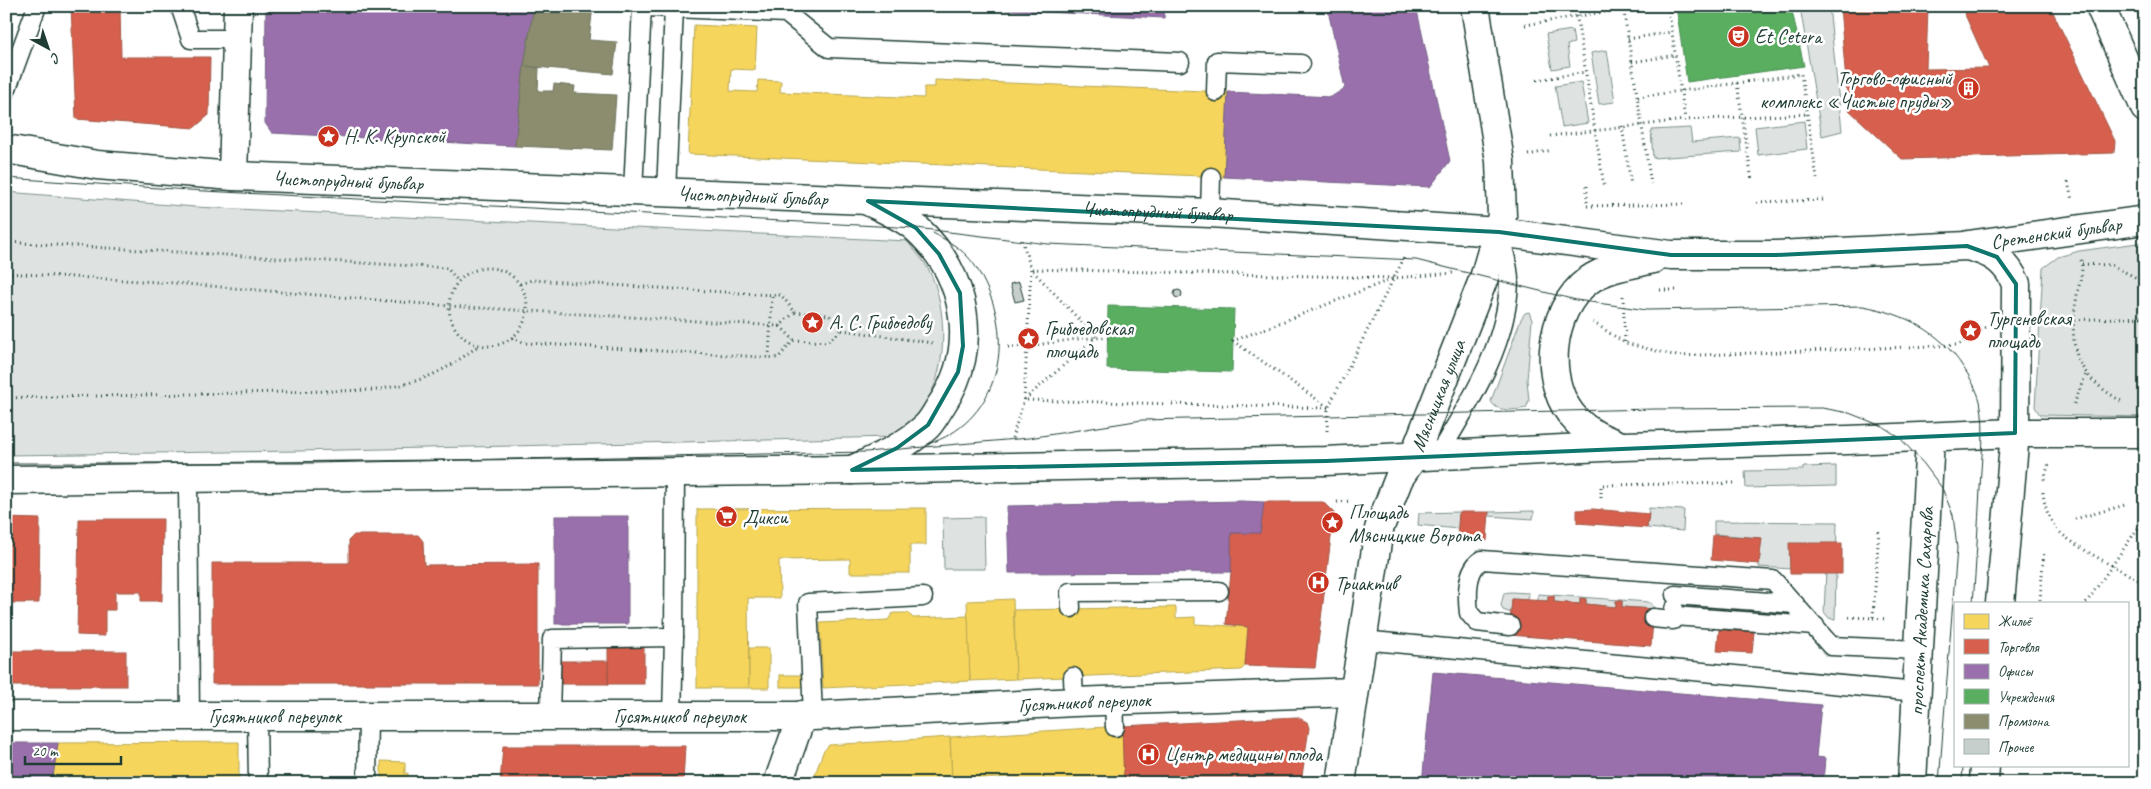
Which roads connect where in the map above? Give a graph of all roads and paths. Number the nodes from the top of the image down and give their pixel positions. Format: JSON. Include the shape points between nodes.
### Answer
{"nodes":[{"id":1,"x":37,"y":6,"type":"edge"},
{"id":2,"x":180,"y":6,"type":"edge"},
{"id":3,"x":238,"y":6,"type":"edge"},
{"id":4,"x":1475,"y":6,"type":"edge"},
{"id":5,"x":1575,"y":6,"type":"edge"},
{"id":6,"x":1640,"y":6,"type":"edge"},
{"id":7,"x":1668,"y":6,"type":"edge"},
{"id":8,"x":2100,"y":6,"type":"edge"},
{"id":9,"x":642,"y":7,"type":"edge"},
{"id":10,"x":674,"y":8,"type":"junction"},
{"id":11,"x":1623,"y":8,"type":"edge"},
{"id":12,"x":1577,"y":17,"type":"junction"},
{"id":13,"x":1525,"y":26,"type":"dead end"},
{"id":14,"x":1672,"y":32,"type":"junction"},
{"id":15,"x":238,"y":39,"type":"junction"},
{"id":16,"x":1628,"y":39,"type":"junction"},
{"id":17,"x":1676,"y":55,"type":"junction"},
{"id":18,"x":1180,"y":62,"type":"dead end"},
{"id":19,"x":1632,"y":62,"type":"junction"},
{"id":20,"x":1301,"y":64,"type":"dead end"},
{"id":21,"x":1586,"y":72,"type":"junction"},
{"id":22,"x":1537,"y":80,"type":"dead end"},
{"id":23,"x":1737,"y":83,"type":"junction"},
{"id":24,"x":1681,"y":91,"type":"junction"},
{"id":25,"x":6,"y":92,"type":"edge"},
{"id":26,"x":1216,"y":92,"type":"dead end"},
{"id":27,"x":1638,"y":97,"type":"junction"},
{"id":28,"x":2145,"y":108,"type":"edge"},
{"id":29,"x":1807,"y":114,"type":"junction"},
{"id":30,"x":1742,"y":116,"type":"junction"},
{"id":31,"x":1685,"y":120,"type":"junction"},
{"id":32,"x":1642,"y":124,"type":"junction"},
{"id":33,"x":1622,"y":126,"type":"junction"},
{"id":34,"x":1595,"y":130,"type":"junction"},
{"id":35,"x":1550,"y":136,"type":"dead end"},
{"id":36,"x":6,"y":149,"type":"edge"},
{"id":37,"x":1552,"y":150,"type":"dead end"},
{"id":38,"x":1519,"y":157,"type":"dead end"},
{"id":39,"x":233,"y":176,"type":"junction"},
{"id":40,"x":1211,"y":177,"type":"dead end"},
{"id":41,"x":1817,"y":178,"type":"dead end"},
{"id":42,"x":1752,"y":181,"type":"dead end"},
{"id":43,"x":2068,"y":182,"type":"dead end"},
{"id":44,"x":1651,"y":184,"type":"dead end"},
{"id":45,"x":1631,"y":185,"type":"dead end"},
{"id":46,"x":1587,"y":186,"type":"dead end"},
{"id":47,"x":1604,"y":186,"type":"dead end"},
{"id":48,"x":633,"y":191,"type":"junction"},
{"id":49,"x":666,"y":192,"type":"junction"},
{"id":50,"x":1826,"y":200,"type":"dead end"},
{"id":51,"x":2072,"y":200,"type":"dead end"},
{"id":52,"x":868,"y":201,"type":"junction"},
{"id":53,"x":1757,"y":202,"type":"dead end"},
{"id":54,"x":1686,"y":204,"type":"dead end"},
{"id":55,"x":1587,"y":206,"type":"junction"},
{"id":56,"x":1210,"y":213,"type":"junction"},
{"id":57,"x":1590,"y":214,"type":"dead end"},
{"id":58,"x":2145,"y":220,"type":"edge"},
{"id":59,"x":1499,"y":232,"type":"junction"},
{"id":60,"x":1021,"y":237,"type":"dead end"},
{"id":61,"x":6,"y":242,"type":"edge"},
{"id":62,"x":1967,"y":246,"type":"junction"},
{"id":63,"x":1406,"y":253,"type":"dead end"},
{"id":64,"x":1671,"y":255,"type":"junction"},
{"id":65,"x":1031,"y":269,"type":"junction"},
{"id":66,"x":1460,"y":272,"type":"dead end"},
{"id":67,"x":6,"y":273,"type":"edge"},
{"id":68,"x":1395,"y":278,"type":"junction"},
{"id":69,"x":458,"y":281,"type":"junction"},
{"id":70,"x":2145,"y":282,"type":"edge"},
{"id":71,"x":520,"y":284,"type":"junction"},
{"id":72,"x":1623,"y":290,"type":"dead end"},
{"id":73,"x":772,"y":295,"type":"junction"},
{"id":74,"x":2145,"y":297,"type":"edge"},
{"id":75,"x":449,"y":306,"type":"junction"},
{"id":76,"x":527,"y":311,"type":"junction"},
{"id":77,"x":795,"y":312,"type":"junction"},
{"id":78,"x":2142,"y":317,"type":"junction"},
{"id":79,"x":2073,"y":319,"type":"junction"},
{"id":80,"x":1590,"y":320,"type":"dead end"},
{"id":81,"x":2039,"y":321,"type":"dead end"},
{"id":82,"x":1991,"y":324,"type":"dead end"},
{"id":83,"x":771,"y":326,"type":"junction"},
{"id":84,"x":780,"y":326,"type":"junction"},
{"id":85,"x":2145,"y":327,"type":"edge"},
{"id":86,"x":842,"y":330,"type":"junction"},
{"id":87,"x":1096,"y":337,"type":"junction"},
{"id":88,"x":512,"y":338,"type":"junction"},
{"id":89,"x":1108,"y":338,"type":"dead end"},
{"id":90,"x":794,"y":340,"type":"junction"},
{"id":91,"x":1625,"y":343,"type":"junction"},
{"id":92,"x":941,"y":344,"type":"dead end"},
{"id":93,"x":479,"y":345,"type":"junction"},
{"id":94,"x":1008,"y":347,"type":"dead end"},
{"id":95,"x":1027,"y":347,"type":"junction"},
{"id":96,"x":769,"y":358,"type":"junction"},
{"id":97,"x":2086,"y":374,"type":"junction"},
{"id":98,"x":6,"y":398,"type":"edge"},
{"id":99,"x":1024,"y":400,"type":"junction"},
{"id":100,"x":2126,"y":403,"type":"dead end"},
{"id":101,"x":1328,"y":408,"type":"junction"},
{"id":102,"x":2015,"y":433,"type":"junction"},
{"id":103,"x":2062,"y":433,"type":"junction"},
{"id":104,"x":2145,"y":433,"type":"edge"},
{"id":105,"x":1930,"y":438,"type":"junction"},
{"id":106,"x":1327,"y":440,"type":"dead end"},
{"id":107,"x":1010,"y":444,"type":"dead end"},
{"id":108,"x":1623,"y":446,"type":"junction"},
{"id":109,"x":1426,"y":455,"type":"junction"},
{"id":110,"x":852,"y":470,"type":"junction"},
{"id":111,"x":676,"y":473,"type":"junction"},
{"id":112,"x":188,"y":479,"type":"junction"},
{"id":113,"x":6,"y":480,"type":"edge"},
{"id":114,"x":1736,"y":483,"type":"dead end"},
{"id":115,"x":1601,"y":498,"type":"dead end"},
{"id":116,"x":1351,"y":501,"type":"dead end"},
{"id":117,"x":1337,"y":502,"type":"dead end"},
{"id":118,"x":2125,"y":505,"type":"dead end"},
{"id":119,"x":2145,"y":518,"type":"edge"},
{"id":120,"x":2075,"y":519,"type":"dead end"},
{"id":121,"x":1879,"y":529,"type":"dead end"},
{"id":122,"x":2044,"y":551,"type":"dead end"},
{"id":123,"x":2113,"y":565,"type":"junction"},
{"id":124,"x":1676,"y":574,"type":"junction"},
{"id":125,"x":2145,"y":584,"type":"edge"},
{"id":126,"x":1220,"y":591,"type":"dead end"},
{"id":127,"x":1675,"y":595,"type":"junction"},
{"id":128,"x":922,"y":597,"type":"dead end"},
{"id":129,"x":2040,"y":600,"type":"dead end"},
{"id":130,"x":2000,"y":602,"type":"edge"},
{"id":131,"x":2087,"y":602,"type":"edge"},
{"id":132,"x":1795,"y":604,"type":"junction"},
{"id":133,"x":1071,"y":608,"type":"dead end"},
{"id":134,"x":1849,"y":617,"type":"dead end"},
{"id":135,"x":1653,"y":618,"type":"dead end"},
{"id":136,"x":1673,"y":618,"type":"junction"},
{"id":137,"x":1873,"y":618,"type":"junction"},
{"id":138,"x":1886,"y":619,"type":"dead end"},
{"id":139,"x":1510,"y":626,"type":"dead end"},
{"id":140,"x":1815,"y":626,"type":"junction"},
{"id":141,"x":674,"y":637,"type":"junction"},
{"id":142,"x":1362,"y":640,"type":"junction"},
{"id":143,"x":1919,"y":650,"type":"junction"},
{"id":144,"x":1354,"y":692,"type":"junction"},
{"id":145,"x":1917,"y":692,"type":"junction"},
{"id":146,"x":6,"y":716,"type":"edge"},
{"id":147,"x":190,"y":716,"type":"junction"},
{"id":148,"x":257,"y":716,"type":"junction"},
{"id":149,"x":368,"y":716,"type":"junction"},
{"id":150,"x":550,"y":716,"type":"junction"},
{"id":151,"x":672,"y":716,"type":"junction"},
{"id":152,"x":808,"y":716,"type":"junction"},
{"id":153,"x":1985,"y":766,"type":"edge"},
{"id":154,"x":258,"y":783,"type":"edge"},
{"id":155,"x":367,"y":783,"type":"edge"},
{"id":156,"x":778,"y":783,"type":"edge"},
{"id":157,"x":1341,"y":783,"type":"edge"},
{"id":158,"x":1912,"y":783,"type":"edge"},
{"id":159,"x":1984,"y":783,"type":"edge"}],
"edges":[{"from":1,"to":25,"type":"lane"},
{"from":2,"to":15,"type":"lane","via":[[190,39]]},
{"from":3,"to":15,"type":"main road"},
{"from":4,"to":59,"type":"main road","name":"Мясницкая улица","via":[[1500,161],[1502,216]]},
{"from":5,"to":12,"type":"path"},
{"from":6,"to":11,"type":"path"},
{"from":7,"to":14,"type":"path"},
{"from":8,"to":28,"type":"main road"},
{"from":9,"to":10,"type":"lane"},
{"from":9,"to":48,"type":"lane"},
{"from":10,"to":18,"type":"lane","via":[[786,13],[829,48]]},
{"from":10,"to":49,"type":"lane"},
{"from":11,"to":12,"type":"path"},
{"from":11,"to":16,"type":"path"},
{"from":12,"to":13,"type":"path"},
{"from":12,"to":21,"type":"path"},
{"from":14,"to":16,"type":"path"},
{"from":14,"to":17,"type":"path"},
{"from":15,"to":39,"type":"main road"},
{"from":16,"to":19,"type":"path"},
{"from":17,"to":19,"type":"path"},
{"from":17,"to":24,"type":"path"},
{"from":19,"to":27,"type":"path"},
{"from":20,"to":26,"type":"lane","via":[[1217,61]]},
{"from":21,"to":22,"type":"path"},
{"from":21,"to":34,"type":"path"},
{"from":23,"to":24,"type":"path"},
{"from":23,"to":29,"type":"path","via":[[1801,74]]},
{"from":23,"to":30,"type":"path"},
{"from":24,"to":27,"type":"path"},
{"from":24,"to":31,"type":"path"},
{"from":27,"to":32,"type":"path"},
{"from":29,"to":30,"type":"path"},
{"from":29,"to":41,"type":"path"},
{"from":30,"to":31,"type":"path"},
{"from":30,"to":42,"type":"path"},
{"from":31,"to":32,"type":"path"},
{"from":32,"to":33,"type":"path"},
{"from":32,"to":44,"type":"path"},
{"from":33,"to":34,"type":"path"},
{"from":33,"to":45,"type":"path"},
{"from":34,"to":35,"type":"path"},
{"from":34,"to":47,"type":"path"},
{"from":36,"to":39,"type":"main road","name":"Чистопрудный бульвар","via":[[97,165]]},
{"from":37,"to":38,"type":"path"},
{"from":39,"to":48,"type":"main road","name":"Чистопрудный бульвар"},
{"from":40,"to":56,"type":"lane"},
{"from":43,"to":51,"type":"path"},
{"from":46,"to":55,"type":"path"},
{"from":48,"to":49,"type":"main road","name":"Чистопрудный бульвар"},
{"from":49,"to":52,"type":"main road","name":"Чистопрудный бульвар"},
{"from":50,"to":53,"type":"path"},
{"from":52,"to":56,"type":"main road","name":"Чистопрудный бульвар"},
{"from":52,"to":110,"type":"main road","via":[[916,228],[939,254],[960,293],[965,321],[958,372],[948,395],[928,425],[897,448]]},
{"from":54,"to":55,"type":"path"},
{"from":55,"to":57,"type":"path"},
{"from":56,"to":59,"type":"main road","name":"Чистопрудный бульвар"},
{"from":58,"to":62,"type":"main road","name":"Сретенский бульвар"},
{"from":59,"to":64,"type":"main road","name":"Чистопрудный бульвар"},
{"from":59,"to":109,"type":"main road","name":"Мясницкая улица"},
{"from":59,"to":109,"type":"lane","via":[[1509,278],[1497,343],[1472,399]]},
{"from":60,"to":65,"type":"path"},
{"from":61,"to":69,"type":"path","via":[[447,268]]},
{"from":62,"to":64,"type":"main road","via":[[1776,255]]},
{"from":62,"to":102,"type":"main road","via":[[1997,257],[2008,266],[2016,284]]},
{"from":63,"to":68,"type":"path"},
{"from":64,"to":108,"type":"main road","via":[[1614,269],[1589,280],[1569,304],[1555,334],[1553,360],[1556,383],[1565,404],[1576,420],[1594,435]]},
{"from":65,"to":68,"type":"path"},
{"from":65,"to":87,"type":"path"},
{"from":65,"to":95,"type":"path"},
{"from":66,"to":68,"type":"path"},
{"from":67,"to":75,"type":"path","via":[[174,283]]},
{"from":68,"to":101,"type":"path"},
{"from":68,"to":101,"type":"path","via":[[1233,341]]},
{"from":69,"to":71,"type":"path","via":[[470,273],[490,268],[504,271]]},
{"from":69,"to":75,"type":"path"},
{"from":70,"to":79,"type":"path","via":[[2111,265],[2082,264]]},
{"from":71,"to":73,"type":"path","via":[[532,280]]},
{"from":71,"to":76,"type":"path"},
{"from":72,"to":91,"type":"path"},
{"from":73,"to":77,"type":"path","via":[[781,295]]},
{"from":73,"to":83,"type":"path"},
{"from":74,"to":78,"type":"path"},
{"from":75,"to":76,"type":"path"},
{"from":75,"to":93,"type":"path","via":[[459,334]]},
{"from":76,"to":83,"type":"path"},
{"from":76,"to":88,"type":"path","via":[[522,326]]},
{"from":77,"to":84,"type":"path"},
{"from":77,"to":86,"type":"path","via":[[829,315]]},
{"from":78,"to":79,"type":"path"},
{"from":78,"to":85,"type":"path"},
{"from":79,"to":81,"type":"path"},
{"from":79,"to":97,"type":"path","via":[[2074,345]]},
{"from":80,"to":91,"type":"path"},
{"from":82,"to":91,"type":"path","via":[[1958,345],[1677,356]]},
{"from":83,"to":84,"type":"path"},
{"from":83,"to":96,"type":"path"},
{"from":84,"to":90,"type":"path"},
{"from":86,"to":90,"type":"path","via":[[827,342]]},
{"from":86,"to":92,"type":"path"},
{"from":87,"to":89,"type":"path"},
{"from":87,"to":95,"type":"path"},
{"from":87,"to":99,"type":"path"},
{"from":88,"to":93,"type":"path","via":[[493,346]]},
{"from":88,"to":96,"type":"path","via":[[526,343]]},
{"from":90,"to":96,"type":"path","via":[[778,358]]},
{"from":93,"to":98,"type":"path","via":[[452,366],[418,382],[377,390]]},
{"from":94,"to":95,"type":"path"},
{"from":95,"to":99,"type":"path"},
{"from":97,"to":100,"type":"path","via":[[2098,386]]},
{"from":97,"to":103,"type":"path"},
{"from":99,"to":101,"type":"path"},
{"from":99,"to":107,"type":"path"},
{"from":101,"to":106,"type":"path"},
{"from":102,"to":103,"type":"main road"},
{"from":102,"to":105,"type":"main road"},
{"from":102,"to":130,"type":"main road"},
{"from":103,"to":104,"type":"main road"},
{"from":103,"to":123,"type":"path","via":[[2045,474],[2044,502],[2057,529]]},
{"from":105,"to":108,"type":"main road"},
{"from":105,"to":143,"type":"main road","name":"проспект Академика Сахарова"},
{"from":108,"to":109,"type":"main road"},
{"from":109,"to":110,"type":"main road","via":[[1326,461]]},
{"from":109,"to":142,"type":"main road","name":"Мясницкая улица","via":[[1399,478],[1378,529]]},
{"from":110,"to":111,"type":"main road"},
{"from":111,"to":112,"type":"main road"},
{"from":111,"to":141,"type":"lane"},
{"from":112,"to":113,"type":"main road"},
{"from":112,"to":147,"type":"lane"},
{"from":114,"to":115,"type":"path","via":[[1601,486]]},
{"from":116,"to":117,"type":"path"},
{"from":118,"to":120,"type":"path"},
{"from":119,"to":123,"type":"path"},
{"from":121,"to":137,"type":"path"},
{"from":122,"to":129,"type":"path"},
{"from":123,"to":125,"type":"path"},
{"from":123,"to":131,"type":"path"},
{"from":124,"to":127,"type":"lane"},
{"from":124,"to":132,"type":"lane","via":[[1774,580]]},
{"from":124,"to":139,"type":"lane","via":[[1482,560],[1470,573],[1469,613],[1477,622]]},
{"from":126,"to":133,"type":"lane","via":[[1070,592]]},
{"from":127,"to":132,"type":"lane"},
{"from":127,"to":136,"type":"lane"},
{"from":128,"to":152,"type":"lane","via":[[808,603]]},
{"from":132,"to":140,"type":"lane"},
{"from":134,"to":137,"type":"path"},
{"from":135,"to":136,"type":"lane"},
{"from":136,"to":140,"type":"lane"},
{"from":137,"to":138,"type":"path"},
{"from":140,"to":143,"type":"lane","via":[[1832,646]]},
{"from":141,"to":150,"type":"lane","via":[[552,639]]},
{"from":141,"to":151,"type":"lane"},
{"from":142,"to":144,"type":"main road","name":"Мясницкая улица"},
{"from":142,"to":145,"type":"lane"},
{"from":143,"to":145,"type":"main road","name":"проспект Академика Сахарова"},
{"from":144,"to":152,"type":"main road","name":"Гусятников переулок","via":[[1114,714],[1074,689]]},
{"from":144,"to":157,"type":"main road","name":"Мясницкая улица"},
{"from":145,"to":158,"type":"main road","name":"проспект Академика Сахарова"},
{"from":146,"to":147,"type":"main road","name":"Гусятников переулок"},
{"from":147,"to":148,"type":"main road","name":"Гусятников переулок"},
{"from":148,"to":149,"type":"main road","name":"Гусятников переулок"},
{"from":148,"to":154,"type":"lane"},
{"from":149,"to":150,"type":"main road","name":"Гусятников переулок"},
{"from":149,"to":155,"type":"lane"},
{"from":150,"to":151,"type":"main road","name":"Гусятников переулок"},
{"from":151,"to":152,"type":"main road","name":"Гусятников переулок"},
{"from":152,"to":156,"type":"main road"},
{"from":153,"to":159,"type":"main road"}]}
